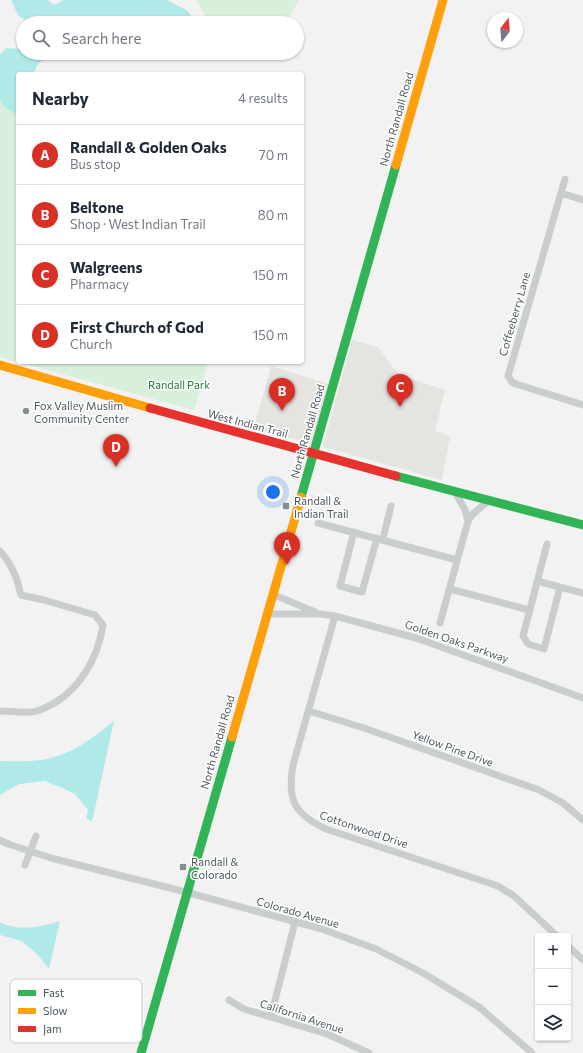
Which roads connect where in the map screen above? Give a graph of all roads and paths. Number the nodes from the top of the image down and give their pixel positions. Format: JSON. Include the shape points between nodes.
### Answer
{"nodes":[{"id":1,"x":443,"y":0,"type":"edge"},
{"id":2,"x":565,"y":179,"type":"dead end"},
{"id":3,"x":561,"y":193,"type":"junction"},
{"id":4,"x":583,"y":200,"type":"edge"},
{"id":5,"x":0,"y":365,"type":"edge"},
{"id":6,"x":583,"y":405,"type":"edge"},
{"id":7,"x":313,"y":453,"type":"junction"},
{"id":8,"x":455,"y":492,"type":"junction"},
{"id":9,"x":488,"y":501,"type":"junction"},
{"id":10,"x":392,"y":506,"type":"dead end"},
{"id":11,"x":468,"y":521,"type":"junction"},
{"id":12,"x":318,"y":523,"type":"dead end"},
{"id":13,"x":583,"y":525,"type":"edge"},
{"id":14,"x":354,"y":532,"type":"junction"},
{"id":15,"x":380,"y":538,"type":"junction"},
{"id":16,"x":547,"y":544,"type":"dead end"},
{"id":17,"x":0,"y":551,"type":"edge"},
{"id":18,"x":458,"y":560,"type":"junction"},
{"id":19,"x":537,"y":581,"type":"junction"},
{"id":20,"x":560,"y":587,"type":"junction"},
{"id":21,"x":450,"y":589,"type":"junction"},
{"id":22,"x":583,"y":593,"type":"edge"},
{"id":23,"x":272,"y":594,"type":"junction"},
{"id":24,"x":529,"y":610,"type":"junction"},
{"id":25,"x":266,"y":614,"type":"junction"},
{"id":26,"x":321,"y":614,"type":"junction"},
{"id":27,"x":335,"y":616,"type":"junction"},
{"id":28,"x":440,"y":623,"type":"dead end"},
{"id":29,"x":583,"y":698,"type":"edge"},
{"id":30,"x":0,"y":711,"type":"edge"},
{"id":31,"x":309,"y":711,"type":"junction"},
{"id":32,"x":583,"y":820,"type":"edge"},
{"id":33,"x":36,"y":836,"type":"dead end"},
{"id":34,"x":0,"y":840,"type":"edge"},
{"id":35,"x":30,"y":852,"type":"junction"},
{"id":36,"x":25,"y":865,"type":"dead end"},
{"id":37,"x":186,"y":892,"type":"junction"},
{"id":38,"x":295,"y":922,"type":"junction"},
{"id":39,"x":554,"y":933,"type":"edge"},
{"id":40,"x":571,"y":949,"type":"edge"},
{"id":41,"x":583,"y":960,"type":"edge"},
{"id":42,"x":229,"y":1000,"type":"dead end"},
{"id":43,"x":271,"y":1016,"type":"junction"},
{"id":44,"x":141,"y":1053,"type":"edge"},
{"id":45,"x":369,"y":1053,"type":"edge"},
{"id":46,"x":532,"y":1053,"type":"edge"}],
"edges":[{"from":1,"to":7,"type":"main road","name":"North Randall Road"},
{"from":2,"to":3,"type":"street","name":"Coffeeberry Lane"},
{"from":3,"to":4,"type":"street"},
{"from":3,"to":6,"type":"street","name":"Coffeeberry Lane","via":[[508,376],[516,384]]},
{"from":5,"to":7,"type":"main road","name":"West Indian Trail"},
{"from":7,"to":8,"type":"main road","name":"West Indian Trail"},
{"from":7,"to":23,"type":"main road","name":"North Randall Road"},
{"from":8,"to":9,"type":"main road","name":"West Indian Trail"},
{"from":8,"to":11,"type":"street"},
{"from":9,"to":11,"type":"street"},
{"from":9,"to":13,"type":"main road","name":"West Indian Trail"},
{"from":10,"to":15,"type":"street"},
{"from":11,"to":18,"type":"street"},
{"from":12,"to":14,"type":"street"},
{"from":14,"to":15,"type":"street"},
{"from":14,"to":15,"type":"street","via":[[340,586],[362,592]]},
{"from":15,"to":18,"type":"street"},
{"from":16,"to":19,"type":"street"},
{"from":17,"to":30,"type":"street","via":[[16,575],[22,595],[95,615],[103,626],[101,639],[89,667],[72,691],[57,702],[35,711]]},
{"from":18,"to":21,"type":"street"},
{"from":19,"to":20,"type":"street"},
{"from":19,"to":24,"type":"street"},
{"from":20,"to":22,"type":"street"},
{"from":20,"to":24,"type":"street","via":[[544,649],[528,644],[523,636]]},
{"from":21,"to":24,"type":"street"},
{"from":21,"to":28,"type":"street"},
{"from":23,"to":25,"type":"main road","name":"North Randall Road"},
{"from":23,"to":26,"type":"street","name":"Golden Oaks Parkway"},
{"from":25,"to":26,"type":"street","name":"Golden Oaks Parkway"},
{"from":25,"to":37,"type":"main road","name":"North Randall Road"},
{"from":26,"to":27,"type":"street","name":"Golden Oaks Parkway"},
{"from":27,"to":29,"type":"street","name":"Golden Oaks Parkway","via":[[416,638]]},
{"from":27,"to":31,"type":"street","name":"Cottonwood Drive"},
{"from":31,"to":32,"type":"street","name":"Yellow Pine Drive","via":[[539,790],[563,803]]},
{"from":31,"to":39,"type":"street","name":"Cottonwood Drive","via":[[294,760],[291,792],[300,812],[311,822],[498,886],[514,896]]},
{"from":33,"to":35,"type":"street"},
{"from":34,"to":35,"type":"street","name":"Colorado Avenue"},
{"from":35,"to":36,"type":"street"},
{"from":35,"to":37,"type":"street","name":"Colorado Avenue"},
{"from":37,"to":38,"type":"street","name":"Colorado Avenue"},
{"from":37,"to":44,"type":"main road","name":"North Randall Road"},
{"from":38,"to":43,"type":"street"},
{"from":38,"to":46,"type":"street","name":"Colorado Avenue","via":[[376,949],[423,973],[479,1007]]},
{"from":40,"to":41,"type":"street"},
{"from":42,"to":43,"type":"street","name":"California Avenue","via":[[244,1009]]},
{"from":43,"to":45,"type":"street","name":"California Avenue","via":[[327,1034]]}]}
